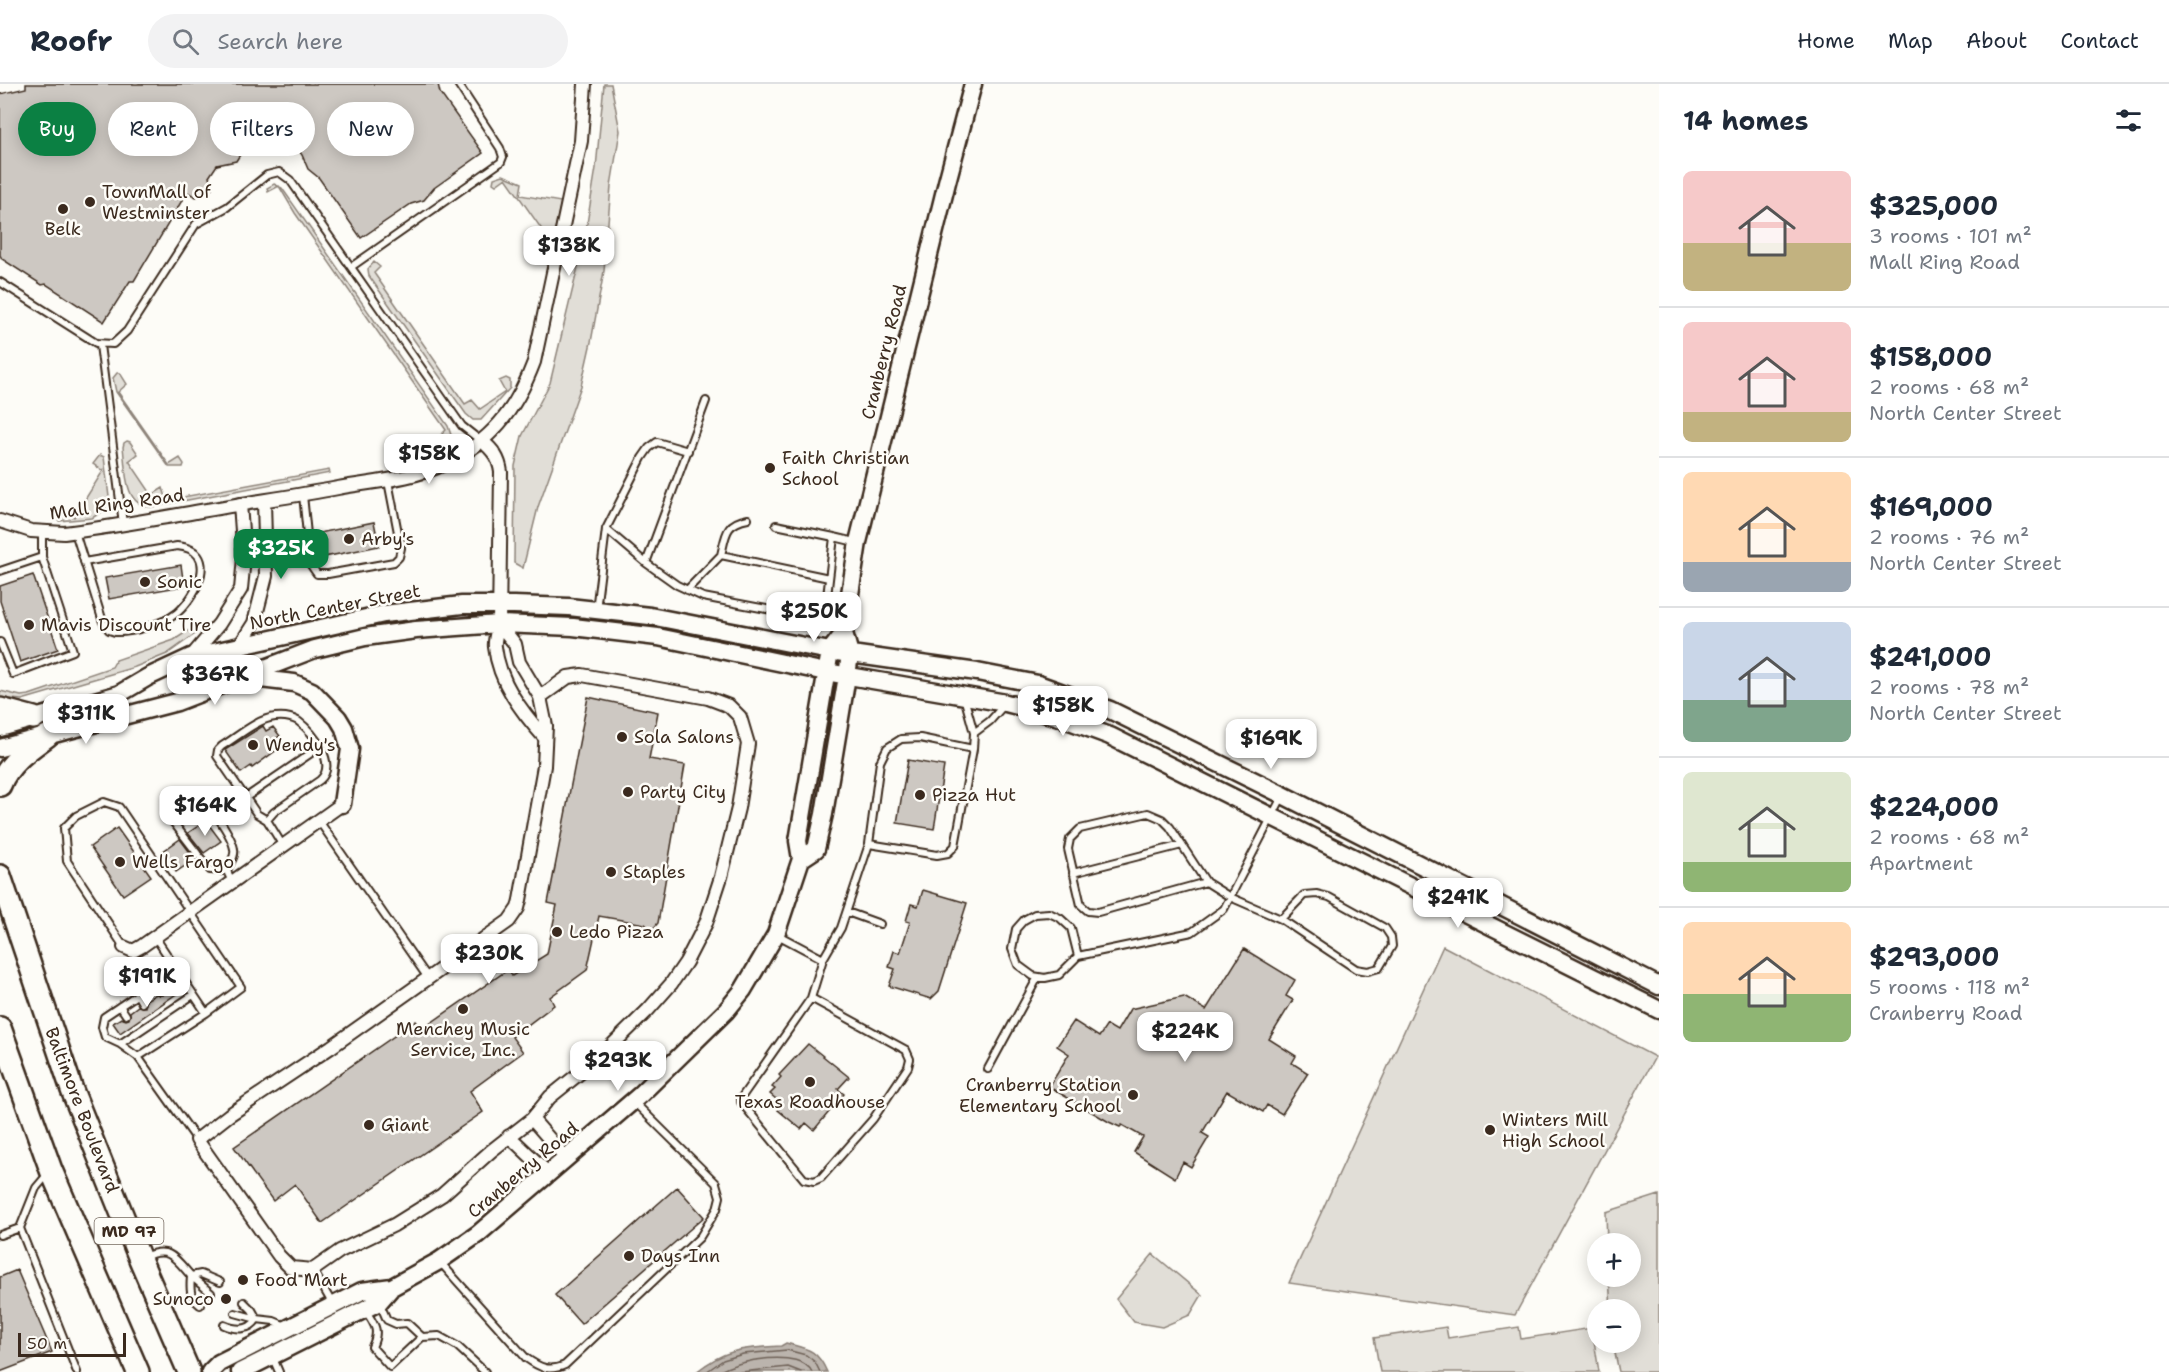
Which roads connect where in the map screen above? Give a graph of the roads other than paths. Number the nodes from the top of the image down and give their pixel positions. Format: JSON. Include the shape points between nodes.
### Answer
{"nodes":[{"id":1,"x":458,"y":84,"type":"edge"},
{"id":2,"x":585,"y":84,"type":"edge"},
{"id":3,"x":974,"y":84,"type":"edge"},
{"id":4,"x":351,"y":267,"type":"junction"},
{"id":5,"x":0,"y":282,"type":"edge"},
{"id":6,"x":100,"y":345,"type":"junction"},
{"id":7,"x":706,"y":401,"type":"dead end"},
{"id":8,"x":482,"y":441,"type":"junction"},
{"id":9,"x":688,"y":451,"type":"junction"},
{"id":10,"x":388,"y":478,"type":"junction"},
{"id":11,"x":303,"y":495,"type":"junction"},
{"id":12,"x":264,"y":501,"type":"junction"},
{"id":13,"x":240,"y":504,"type":"junction"},
{"id":14,"x":748,"y":519,"type":"dead end"},
{"id":15,"x":0,"y":521,"type":"edge"},
{"id":16,"x":123,"y":525,"type":"junction"},
{"id":17,"x":776,"y":525,"type":"dead end"},
{"id":18,"x":606,"y":529,"type":"junction"},
{"id":19,"x":42,"y":532,"type":"junction"},
{"id":20,"x":75,"y":532,"type":"junction"},
{"id":21,"x":834,"y":537,"type":"junction"},
{"id":22,"x":858,"y":542,"type":"junction"},
{"id":23,"x":721,"y":555,"type":"junction"},
{"id":24,"x":42,"y":557,"type":"junction"},
{"id":25,"x":84,"y":562,"type":"junction"},
{"id":26,"x":646,"y":563,"type":"junction"},
{"id":27,"x":0,"y":571,"type":"edge"},
{"id":28,"x":829,"y":578,"type":"junction"},
{"id":29,"x":687,"y":590,"type":"junction"},
{"id":30,"x":498,"y":605,"type":"junction"},
{"id":31,"x":596,"y":610,"type":"junction"},
{"id":32,"x":498,"y":624,"type":"junction"},
{"id":33,"x":844,"y":633,"type":"junction"},
{"id":34,"x":0,"y":642,"type":"edge"},
{"id":35,"x":240,"y":645,"type":"junction"},
{"id":36,"x":830,"y":651,"type":"junction"},
{"id":37,"x":850,"y":654,"type":"junction"},
{"id":38,"x":191,"y":657,"type":"junction"},
{"id":39,"x":826,"y":672,"type":"junction"},
{"id":40,"x":847,"y":676,"type":"junction"},
{"id":41,"x":239,"y":677,"type":"junction"},
{"id":42,"x":540,"y":697,"type":"junction"},
{"id":43,"x":964,"y":697,"type":"junction"},
{"id":44,"x":177,"y":702,"type":"junction"},
{"id":45,"x":1006,"y":703,"type":"junction"},
{"id":46,"x":0,"y":709,"type":"edge"},
{"id":47,"x":34,"y":717,"type":"junction"},
{"id":48,"x":0,"y":728,"type":"edge"},
{"id":49,"x":974,"y":733,"type":"junction"},
{"id":50,"x":47,"y":736,"type":"junction"},
{"id":51,"x":544,"y":737,"type":"junction"},
{"id":52,"x":320,"y":747,"type":"junction"},
{"id":53,"x":0,"y":748,"type":"edge"},
{"id":54,"x":973,"y":749,"type":"junction"},
{"id":55,"x":0,"y":785,"type":"edge"},
{"id":56,"x":1283,"y":795,"type":"junction"},
{"id":57,"x":245,"y":798,"type":"junction"},
{"id":58,"x":342,"y":804,"type":"joint"},
{"id":59,"x":1273,"y":818,"type":"junction"},
{"id":60,"x":267,"y":820,"type":"junction"},
{"id":61,"x":319,"y":821,"type":"junction"},
{"id":62,"x":869,"y":844,"type":"junction"},
{"id":63,"x":1182,"y":845,"type":"junction"},
{"id":64,"x":283,"y":846,"type":"junction"},
{"id":65,"x":801,"y":859,"type":"junction"},
{"id":66,"x":1073,"y":873,"type":"junction"},
{"id":67,"x":0,"y":876,"type":"edge"},
{"id":68,"x":229,"y":877,"type":"junction"},
{"id":69,"x":1206,"y":882,"type":"junction"},
{"id":70,"x":1230,"y":897,"type":"junction"},
{"id":71,"x":189,"y":912,"type":"junction"},
{"id":72,"x":846,"y":912,"type":"junction"},
{"id":73,"x":1281,"y":919,"type":"junction"},
{"id":74,"x":880,"y":924,"type":"dead end"},
{"id":75,"x":776,"y":934,"type":"junction"},
{"id":76,"x":155,"y":937,"type":"junction"},
{"id":77,"x":124,"y":947,"type":"joint"},
{"id":78,"x":1078,"y":956,"type":"junction"},
{"id":79,"x":823,"y":959,"type":"junction"},
{"id":80,"x":175,"y":969,"type":"junction"},
{"id":81,"x":1038,"y":977,"type":"junction"},
{"id":82,"x":428,"y":979,"type":"junction"},
{"id":83,"x":154,"y":983,"type":"junction"},
{"id":84,"x":1659,"y":986,"type":"edge"},
{"id":85,"x":160,"y":991,"type":"dead end"},
{"id":86,"x":137,"y":994,"type":"junction"},
{"id":87,"x":193,"y":995,"type":"junction"},
{"id":88,"x":811,"y":998,"type":"junction"},
{"id":89,"x":166,"y":1001,"type":"dead end"},
{"id":90,"x":142,"y":1003,"type":"dead end"},
{"id":91,"x":120,"y":1006,"type":"junction"},
{"id":92,"x":172,"y":1009,"type":"junction"},
{"id":93,"x":1659,"y":1010,"type":"edge"},
{"id":94,"x":149,"y":1013,"type":"dead end"},
{"id":95,"x":206,"y":1013,"type":"junction"},
{"id":96,"x":126,"y":1014,"type":"dead end"},
{"id":97,"x":154,"y":1021,"type":"junction"},
{"id":98,"x":132,"y":1025,"type":"dead end"},
{"id":99,"x":0,"y":1028,"type":"edge"},
{"id":100,"x":138,"y":1032,"type":"junction"},
{"id":101,"x":120,"y":1044,"type":"junction"},
{"id":102,"x":138,"y":1057,"type":"junction"},
{"id":103,"x":988,"y":1069,"type":"dead end"},
{"id":104,"x":633,"y":1102,"type":"junction"},
{"id":105,"x":532,"y":1119,"type":"junction"},
{"id":106,"x":509,"y":1136,"type":"junction"},
{"id":107,"x":197,"y":1140,"type":"junction"},
{"id":108,"x":566,"y":1158,"type":"junction"},
{"id":109,"x":51,"y":1170,"type":"junction"},
{"id":110,"x":549,"y":1174,"type":"junction"},
{"id":111,"x":20,"y":1228,"type":"junction"},
{"id":112,"x":0,"y":1235,"type":"edge"},
{"id":113,"x":140,"y":1259,"type":"junction"},
{"id":114,"x":439,"y":1261,"type":"junction"},
{"id":115,"x":313,"y":1270,"type":"junction"},
{"id":116,"x":191,"y":1276,"type":"junction"},
{"id":117,"x":220,"y":1282,"type":"dead end"},
{"id":118,"x":392,"y":1287,"type":"junction"},
{"id":119,"x":211,"y":1293,"type":"dead end"},
{"id":120,"x":244,"y":1302,"type":"dead end"},
{"id":121,"x":200,"y":1305,"type":"dead end"},
{"id":122,"x":333,"y":1306,"type":"junction"},
{"id":123,"x":372,"y":1306,"type":"junction"},
{"id":124,"x":235,"y":1313,"type":"dead end"},
{"id":125,"x":257,"y":1319,"type":"junction"},
{"id":126,"x":224,"y":1325,"type":"dead end"},
{"id":127,"x":288,"y":1328,"type":"junction"},
{"id":128,"x":422,"y":1337,"type":"junction"},
{"id":129,"x":272,"y":1356,"type":"junction"},
{"id":130,"x":390,"y":1369,"type":"edge"},
{"id":131,"x":76,"y":1372,"type":"edge"},
{"id":132,"x":138,"y":1372,"type":"edge"},
{"id":133,"x":189,"y":1372,"type":"edge"},
{"id":134,"x":210,"y":1372,"type":"edge"},
{"id":135,"x":240,"y":1372,"type":"edge"},
{"id":136,"x":279,"y":1372,"type":"edge"},
{"id":137,"x":485,"y":1372,"type":"edge"}],
"edges":[{"from":1,"to":4,"type":"lane","via":[[500,148],[501,162]]},
{"from":2,"to":8,"type":"street","name":"Mall Ring Road","via":[[578,162],[534,362],[517,402]]},
{"from":3,"to":22,"type":"street","name":"Cranberry Road"},
{"from":4,"to":6,"type":"lane","via":[[290,180],[272,172],[227,207],[196,224],[121,339]]},
{"from":4,"to":8,"type":"lane","via":[[462,426]]},
{"from":5,"to":6,"type":"lane"},
{"from":6,"to":16,"type":"lane"},
{"from":7,"to":9,"type":"lane"},
{"from":8,"to":10,"type":"street","name":"Mall Ring Road","via":[[435,468]]},
{"from":8,"to":30,"type":"street","via":[[496,454],[501,472]]},
{"from":9,"to":18,"type":"lane","via":[[657,442],[649,448]]},
{"from":9,"to":26,"type":"lane"},
{"from":10,"to":11,"type":"street","name":"Mall Ring Road"},
{"from":10,"to":11,"type":"lane","via":[[400,548],[394,562],[317,574],[308,552]]},
{"from":11,"to":12,"type":"street","name":"Mall Ring Road"},
{"from":12,"to":13,"type":"street","name":"Mall Ring Road"},
{"from":12,"to":35,"type":"street","via":[[266,576],[254,623]]},
{"from":13,"to":16,"type":"street","name":"Mall Ring Road"},
{"from":13,"to":38,"type":"street","via":[[244,558],[241,589],[219,624]]},
{"from":14,"to":23,"type":"lane","via":[[735,521],[728,529]]},
{"from":15,"to":19,"type":"street","name":"Mall Ring Road"},
{"from":16,"to":20,"type":"street","name":"Mall Ring Road"},
{"from":17,"to":21,"type":"lane"},
{"from":18,"to":26,"type":"lane"},
{"from":18,"to":31,"type":"lane"},
{"from":19,"to":20,"type":"street","name":"Mall Ring Road"},
{"from":19,"to":24,"type":"lane"},
{"from":20,"to":25,"type":"lane"},
{"from":21,"to":22,"type":"lane"},
{"from":21,"to":28,"type":"lane"},
{"from":22,"to":33,"type":"street","name":"Cranberry Road"},
{"from":23,"to":28,"type":"lane"},
{"from":23,"to":29,"type":"lane"},
{"from":24,"to":27,"type":"lane"},
{"from":24,"to":34,"type":"lane","via":[[73,651],[13,674]]},
{"from":25,"to":25,"type":"lane","via":[[103,622],[109,630],[120,632],[160,623],[176,613],[197,589],[201,569],[195,552],[177,546]]},
{"from":26,"to":29,"type":"lane"},
{"from":28,"to":29,"type":"lane","via":[[826,605],[818,615],[809,617],[703,597]]},
{"from":30,"to":31,"type":"street","name":"North Center Street"},
{"from":30,"to":32,"type":"street"},
{"from":30,"to":35,"type":"street","name":"North Center Street","via":[[384,614]]},
{"from":31,"to":36,"type":"street","name":"North Center Street","via":[[650,616]]},
{"from":32,"to":39,"type":"street","name":"North Center Street","via":[[573,627],[658,638]]},
{"from":32,"to":41,"type":"street","name":"North Center Street","via":[[365,638],[315,649]]},
{"from":32,"to":42,"type":"street","via":[[515,644],[519,662]]},
{"from":32,"to":51,"type":"street","via":[[495,645],[503,677],[522,713]]},
{"from":33,"to":36,"type":"street","name":"Cranberry Road"},
{"from":33,"to":37,"type":"street","name":"Cranberry Road"},
{"from":35,"to":38,"type":"street","name":"North Center Street"},
{"from":35,"to":44,"type":"street"},
{"from":36,"to":37,"type":"street","name":"North Center Street"},
{"from":36,"to":39,"type":"street","name":"Cranberry Road"},
{"from":37,"to":40,"type":"street","name":"Cranberry Road"},
{"from":37,"to":56,"type":"street","name":"North Center Street","via":[[1038,684],[1110,710]]},
{"from":38,"to":47,"type":"street","name":"North Center Street","via":[[119,694]]},
{"from":39,"to":40,"type":"street","name":"North Center Street"},
{"from":39,"to":65,"type":"street","name":"Cranberry Road","via":[[798,841]]},
{"from":40,"to":43,"type":"street","name":"North Center Street"},
{"from":40,"to":65,"type":"street","name":"Cranberry Road","via":[[816,849]]},
{"from":41,"to":44,"type":"street","name":"North Center Street"},
{"from":41,"to":58,"type":"street","via":[[294,684],[312,691],[338,718],[350,749]]},
{"from":42,"to":51,"type":"street","via":[[545,714]]},
{"from":42,"to":105,"type":"street","via":[[574,675],[708,698],[729,706],[740,717],[748,744],[721,877],[706,923],[686,962],[648,1010],[601,1056],[550,1097]]},
{"from":43,"to":45,"type":"street","name":"North Center Street"},
{"from":43,"to":49,"type":"lane"},
{"from":44,"to":50,"type":"street","name":"North Center Street"},
{"from":45,"to":49,"type":"lane"},
{"from":45,"to":59,"type":"street","name":"North Center Street","via":[[1110,736]]},
{"from":46,"to":47,"type":"highway"},
{"from":47,"to":48,"type":"street","name":"North Center Street"},
{"from":49,"to":54,"type":"lane"},
{"from":50,"to":53,"type":"street","name":"North Center Street"},
{"from":50,"to":55,"type":"highway","via":[[7,770]]},
{"from":51,"to":82,"type":"street","via":[[544,766],[518,908],[508,921]]},
{"from":52,"to":57,"type":"lane"},
{"from":52,"to":57,"type":"lane","via":[[296,720],[286,716],[264,719],[222,746],[218,756]]},
{"from":52,"to":60,"type":"lane","via":[[328,767],[326,775]]},
{"from":54,"to":62,"type":"lane","via":[[920,738],[901,739],[887,748],[880,762]]},
{"from":54,"to":62,"type":"lane","via":[[955,846],[948,853],[937,855]]},
{"from":56,"to":59,"type":"lane"},
{"from":56,"to":84,"type":"street","name":"North Center Street"},
{"from":57,"to":60,"type":"lane"},
{"from":58,"to":61,"type":"street"},
{"from":59,"to":70,"type":"lane"},
{"from":59,"to":93,"type":"street","name":"North Center Street"},
{"from":60,"to":64,"type":"lane"},
{"from":61,"to":64,"type":"street"},
{"from":61,"to":82,"type":"lane"},
{"from":62,"to":72,"type":"lane"},
{"from":63,"to":66,"type":"lane"},
{"from":63,"to":66,"type":"lane","via":[[1162,819],[1148,813],[1080,830],[1070,839],[1068,849]]},
{"from":63,"to":69,"type":"lane"},
{"from":64,"to":68,"type":"street"},
{"from":65,"to":75,"type":"street","name":"Cranberry Road"},
{"from":66,"to":69,"type":"lane","via":[[1081,905],[1098,912]]},
{"from":67,"to":113,"type":"highway","name":"Baltimore Boulevard","number":"MD 97","via":[[72,1090]]},
{"from":68,"to":68,"type":"lane","via":[[235,850],[205,801],[197,796],[170,804],[172,822],[210,870]]},
{"from":68,"to":71,"type":"street"},
{"from":69,"to":70,"type":"lane"},
{"from":70,"to":73,"type":"lane"},
{"from":70,"to":78,"type":"lane","via":[[1224,909],[1192,932]]},
{"from":71,"to":76,"type":"street"},
{"from":71,"to":77,"type":"lane","via":[[119,807],[104,802],[76,816],[64,828],[67,861]]},
{"from":71,"to":95,"type":"lane","via":[[241,987]]},
{"from":72,"to":74,"type":"lane"},
{"from":72,"to":79,"type":"lane"},
{"from":73,"to":73,"type":"lane","via":[[1356,969],[1378,968],[1392,946],[1385,928],[1317,894],[1304,895]]},
{"from":75,"to":79,"type":"lane"},
{"from":75,"to":104,"type":"street","name":"Cranberry Road","via":[[732,1004]]},
{"from":76,"to":77,"type":"street","via":[[132,951]]},
{"from":76,"to":80,"type":"lane"},
{"from":78,"to":81,"type":"lane","via":[[1059,975]]},
{"from":78,"to":81,"type":"lane","via":[[1071,928],[1048,913],[1035,914],[1016,929],[1012,949],[1018,965]]},
{"from":79,"to":88,"type":"lane"},
{"from":80,"to":83,"type":"lane"},
{"from":80,"to":87,"type":"lane"},
{"from":81,"to":103,"type":"lane"},
{"from":82,"to":107,"type":"street"},
{"from":83,"to":85,"type":"lane"},
{"from":83,"to":86,"type":"lane"},
{"from":86,"to":90,"type":"lane"},
{"from":86,"to":91,"type":"lane"},
{"from":87,"to":92,"type":"lane"},
{"from":87,"to":95,"type":"lane"},
{"from":88,"to":88,"type":"lane","via":[[741,1102],[804,1179],[814,1181],[873,1119],[910,1059],[906,1050]]},
{"from":89,"to":92,"type":"lane"},
{"from":91,"to":96,"type":"lane"},
{"from":91,"to":101,"type":"lane","via":[[104,1017],[102,1027],[105,1037]]},
{"from":92,"to":97,"type":"lane"},
{"from":94,"to":97,"type":"lane"},
{"from":95,"to":102,"type":"lane"},
{"from":97,"to":100,"type":"lane"},
{"from":98,"to":100,"type":"lane"},
{"from":99,"to":109,"type":"highway","number":"MD 97"},
{"from":100,"to":101,"type":"lane"},
{"from":101,"to":102,"type":"lane"},
{"from":102,"to":107,"type":"lane"},
{"from":104,"to":108,"type":"street","name":"Cranberry Road"},
{"from":104,"to":114,"type":"lane","via":[[717,1183],[720,1197],[700,1237],[571,1360],[558,1370],[543,1371],[526,1358]]},
{"from":105,"to":106,"type":"street"},
{"from":105,"to":108,"type":"street"},
{"from":106,"to":110,"type":"street"},
{"from":106,"to":115,"type":"street","via":[[442,1195]]},
{"from":107,"to":115,"type":"street","via":[[279,1256],[291,1268]]},
{"from":108,"to":110,"type":"street","name":"Cranberry Road"},
{"from":109,"to":111,"type":"lane","via":[[36,1188]]},
{"from":109,"to":132,"type":"highway","number":"MD 97"},
{"from":110,"to":114,"type":"street","name":"Cranberry Road","via":[[478,1234]]},
{"from":111,"to":112,"type":"lane"},
{"from":111,"to":131,"type":"lane"},
{"from":113,"to":116,"type":"lane","via":[[162,1251],[176,1258]]},
{"from":113,"to":133,"type":"highway","name":"Baltimore Boulevard","number":"MD 97"},
{"from":114,"to":118,"type":"street","name":"Cranberry Road"},
{"from":115,"to":122,"type":"lane"},
{"from":116,"to":117,"type":"lane","via":[[201,1274]]},
{"from":116,"to":119,"type":"lane"},
{"from":116,"to":121,"type":"lane","via":[[192,1297]]},
{"from":118,"to":122,"type":"street","name":"Cranberry Road","via":[[362,1291]]},
{"from":118,"to":123,"type":"street","name":"Cranberry Road"},
{"from":120,"to":125,"type":"lane"},
{"from":122,"to":127,"type":"street","name":"Cranberry Road"},
{"from":123,"to":128,"type":"lane","via":[[387,1320],[407,1323]]},
{"from":123,"to":129,"type":"street","name":"Cranberry Road"},
{"from":123,"to":130,"type":"lane","via":[[377,1338],[372,1347]]},
{"from":124,"to":125,"type":"lane"},
{"from":125,"to":126,"type":"lane","via":[[245,1328]]},
{"from":125,"to":127,"type":"lane","via":[[282,1323]]},
{"from":127,"to":134,"type":"street","name":"Cranberry Road","via":[[219,1363]]},
{"from":128,"to":130,"type":"lane"},
{"from":128,"to":137,"type":"lane","via":[[439,1336],[457,1346]]},
{"from":129,"to":135,"type":"street","name":"Cranberry Road"},
{"from":129,"to":136,"type":"lane"}]}
